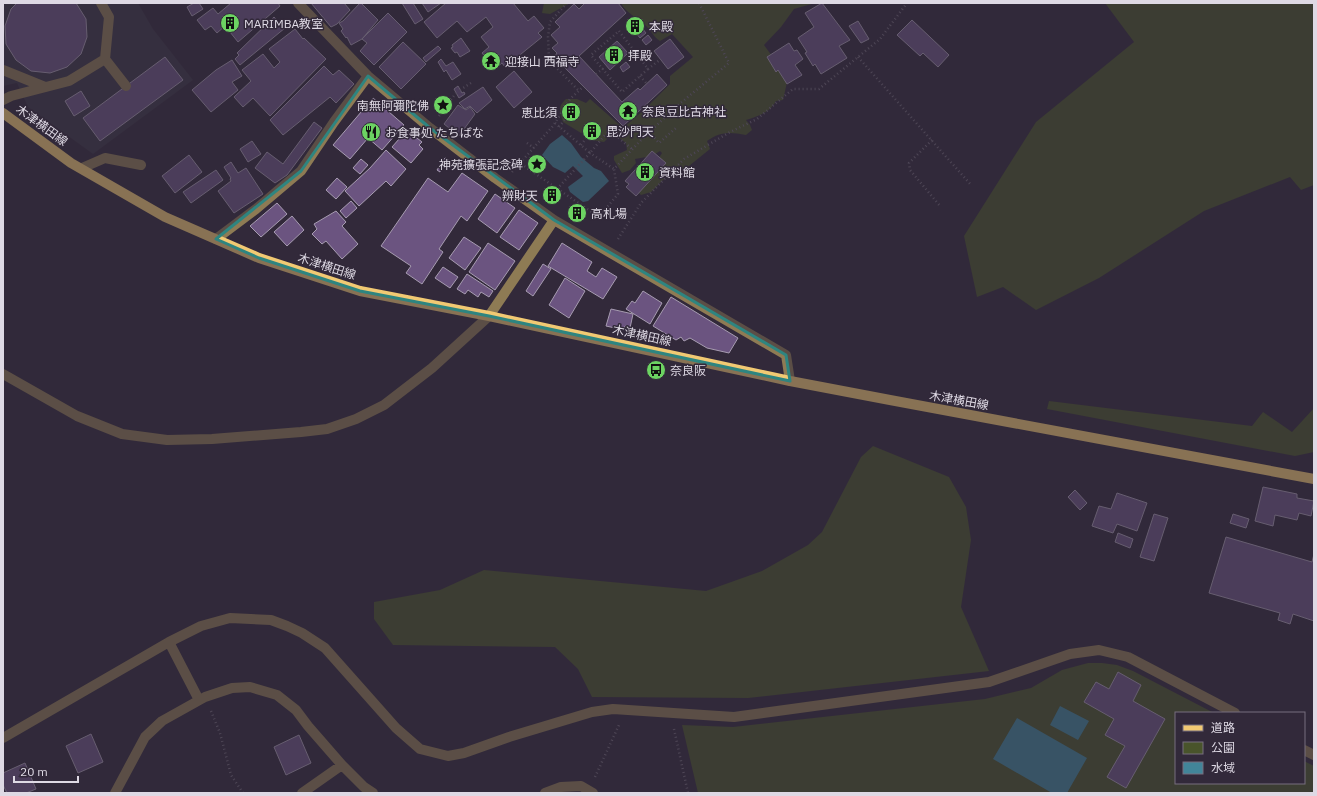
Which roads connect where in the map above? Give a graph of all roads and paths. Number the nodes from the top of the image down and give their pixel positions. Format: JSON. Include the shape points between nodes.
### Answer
{"nodes":[{"id":1,"x":101,"y":3,"type":"edge"},
{"id":2,"x":298,"y":3,"type":"edge"},
{"id":3,"x":567,"y":3,"type":"edge"},
{"id":4,"x":699,"y":3,"type":"edge"},
{"id":5,"x":907,"y":3,"type":"edge"},
{"id":6,"x":858,"y":57,"type":"junction"},
{"id":7,"x":105,"y":59,"type":"junction"},
{"id":8,"x":661,"y":59,"type":"dead end"},
{"id":9,"x":605,"y":67,"type":"dead end"},
{"id":10,"x":648,"y":69,"type":"junction"},
{"id":11,"x":3,"y":70,"type":"edge"},
{"id":12,"x":602,"y":70,"type":"junction"},
{"id":13,"x":596,"y":74,"type":"dead end"},
{"id":14,"x":368,"y":76,"type":"junction"},
{"id":15,"x":640,"y":76,"type":"junction"},
{"id":16,"x":471,"y":83,"type":"dead end"},
{"id":17,"x":647,"y":84,"type":"dead end"},
{"id":18,"x":126,"y":86,"type":"dead end"},
{"id":19,"x":584,"y":86,"type":"dead end"},
{"id":20,"x":45,"y":87,"type":"junction"},
{"id":21,"x":460,"y":90,"type":"dead end"},
{"id":22,"x":579,"y":90,"type":"junction"},
{"id":23,"x":456,"y":93,"type":"dead end"},
{"id":24,"x":3,"y":100,"type":"edge"},
{"id":25,"x":3,"y":113,"type":"edge"},
{"id":26,"x":570,"y":113,"type":"dead end"},
{"id":27,"x":555,"y":123,"type":"junction"},
{"id":28,"x":559,"y":127,"type":"junction"},
{"id":29,"x":430,"y":128,"type":"junction"},
{"id":30,"x":626,"y":128,"type":"dead end"},
{"id":31,"x":676,"y":128,"type":"dead end"},
{"id":32,"x":591,"y":132,"type":"dead end"},
{"id":33,"x":649,"y":132,"type":"junction"},
{"id":34,"x":617,"y":136,"type":"junction"},
{"id":35,"x":932,"y":140,"type":"junction"},
{"id":36,"x":527,"y":143,"type":"dead end"},
{"id":37,"x":581,"y":145,"type":"junction"},
{"id":38,"x":534,"y":148,"type":"junction"},
{"id":39,"x":632,"y":149,"type":"junction"},
{"id":40,"x":590,"y":153,"type":"junction"},
{"id":41,"x":521,"y":164,"type":"junction"},
{"id":42,"x":141,"y":165,"type":"dead end"},
{"id":43,"x":82,"y":168,"type":"junction"},
{"id":44,"x":614,"y":169,"type":"junction"},
{"id":45,"x":502,"y":183,"type":"junction"},
{"id":46,"x":971,"y":185,"type":"dead end"},
{"id":47,"x":557,"y":189,"type":"junction"},
{"id":48,"x":940,"y":206,"type":"dead end"},
{"id":49,"x":554,"y":220,"type":"junction"},
{"id":50,"x":216,"y":239,"type":"junction"},
{"id":51,"x":608,"y":252,"type":"junction"},
{"id":52,"x":489,"y":316,"type":"junction"},
{"id":53,"x":3,"y":374,"type":"edge"},
{"id":54,"x":790,"y":380,"type":"junction"},
{"id":55,"x":1314,"y":479,"type":"edge"},
{"id":56,"x":169,"y":642,"type":"junction"},
{"id":57,"x":202,"y":698,"type":"junction"},
{"id":58,"x":626,"y":710,"type":"junction"},
{"id":59,"x":1233,"y":712,"type":"edge"},
{"id":60,"x":670,"y":713,"type":"junction"},
{"id":61,"x":3,"y":738,"type":"edge"},
{"id":62,"x":1305,"y":750,"type":"edge"},
{"id":63,"x":1314,"y":755,"type":"edge"},
{"id":64,"x":342,"y":765,"type":"junction"},
{"id":65,"x":120,"y":791,"type":"edge"},
{"id":66,"x":590,"y":792,"type":"edge"},
{"id":67,"x":243,"y":793,"type":"edge"},
{"id":68,"x":302,"y":793,"type":"edge"},
{"id":69,"x":373,"y":793,"type":"edge"},
{"id":70,"x":545,"y":793,"type":"edge"},
{"id":71,"x":688,"y":793,"type":"edge"}],
"edges":[{"from":1,"to":7,"type":"street","via":[[109,17]]},
{"from":2,"to":14,"type":"street"},
{"from":3,"to":22,"type":"path","via":[[550,22],[549,60]]},
{"from":4,"to":33,"type":"path","via":[[730,63]]},
{"from":5,"to":6,"type":"path","via":[[880,39]]},
{"from":6,"to":35,"type":"path"},
{"from":6,"to":51,"type":"path","via":[[819,89],[793,89],[757,118],[684,159],[641,203]]},
{"from":7,"to":18,"type":"street"},
{"from":7,"to":20,"type":"street","via":[[69,81]]},
{"from":8,"to":10,"type":"path"},
{"from":9,"to":12,"type":"path"},
{"from":10,"to":12,"type":"path","via":[[630,42],[619,31],[591,55]]},
{"from":10,"to":15,"type":"path"},
{"from":11,"to":20,"type":"street"},
{"from":12,"to":13,"type":"path"},
{"from":12,"to":15,"type":"path","via":[[622,92]]},
{"from":14,"to":29,"type":"street"},
{"from":14,"to":50,"type":"street","via":[[301,171]]},
{"from":15,"to":17,"type":"path"},
{"from":16,"to":21,"type":"path"},
{"from":19,"to":22,"type":"path"},
{"from":20,"to":24,"type":"street"},
{"from":22,"to":27,"type":"path"},
{"from":23,"to":29,"type":"path"},
{"from":25,"to":43,"type":"main road","name":"木津横田線","via":[[71,163]]},
{"from":26,"to":28,"type":"path"},
{"from":27,"to":28,"type":"path"},
{"from":27,"to":38,"type":"path"},
{"from":28,"to":37,"type":"path"},
{"from":29,"to":45,"type":"street"},
{"from":30,"to":34,"type":"path"},
{"from":31,"to":33,"type":"path","via":[[659,143]]},
{"from":32,"to":37,"type":"path"},
{"from":33,"to":39,"type":"path"},
{"from":34,"to":39,"type":"path"},
{"from":34,"to":40,"type":"path","via":[[609,130]]},
{"from":35,"to":46,"type":"path"},
{"from":35,"to":48,"type":"path","via":[[909,163],[910,170]]},
{"from":36,"to":38,"type":"path"},
{"from":37,"to":40,"type":"path"},
{"from":38,"to":41,"type":"path"},
{"from":39,"to":44,"type":"path"},
{"from":40,"to":44,"type":"path"},
{"from":40,"to":47,"type":"path"},
{"from":41,"to":45,"type":"path"},
{"from":41,"to":47,"type":"path"},
{"from":42,"to":43,"type":"street","via":[[105,158]]},
{"from":43,"to":50,"type":"main road","name":"木津横田線","via":[[165,217]]},
{"from":44,"to":47,"type":"path","via":[[618,194],[599,218]]},
{"from":45,"to":49,"type":"street"},
{"from":49,"to":51,"type":"street"},
{"from":49,"to":52,"type":"street"},
{"from":50,"to":52,"type":"main road","name":"木津横田線","via":[[259,258],[360,290]]},
{"from":51,"to":54,"type":"street","via":[[786,355]]},
{"from":52,"to":53,"type":"street","via":[[432,368],[384,405],[356,419],[327,428],[301,432],[168,440],[122,434],[77,416]]},
{"from":52,"to":54,"type":"main road","name":"木津横田線"},
{"from":54,"to":55,"type":"main road","name":"木津横田線"},
{"from":56,"to":57,"type":"street"},
{"from":56,"to":58,"type":"street","via":[[200,626],[230,618],[271,620],[287,626],[325,648],[396,728],[420,749],[448,756],[592,712]]},
{"from":56,"to":61,"type":"street"},
{"from":57,"to":64,"type":"street","via":[[232,688],[250,687],[277,695],[296,710]]},
{"from":57,"to":65,"type":"street","via":[[162,721],[144,738]]},
{"from":57,"to":67,"type":"path","via":[[220,733],[231,775]]},
{"from":58,"to":60,"type":"street"},
{"from":58,"to":66,"type":"path"},
{"from":59,"to":60,"type":"street","via":[[1128,657],[1099,650],[1070,654],[989,682],[734,717]]},
{"from":60,"to":71,"type":"path"},
{"from":62,"to":63,"type":"street"},
{"from":64,"to":68,"type":"street"},
{"from":64,"to":69,"type":"street"},
{"from":66,"to":70,"type":"street","via":[[581,786],[561,787]]}]}
